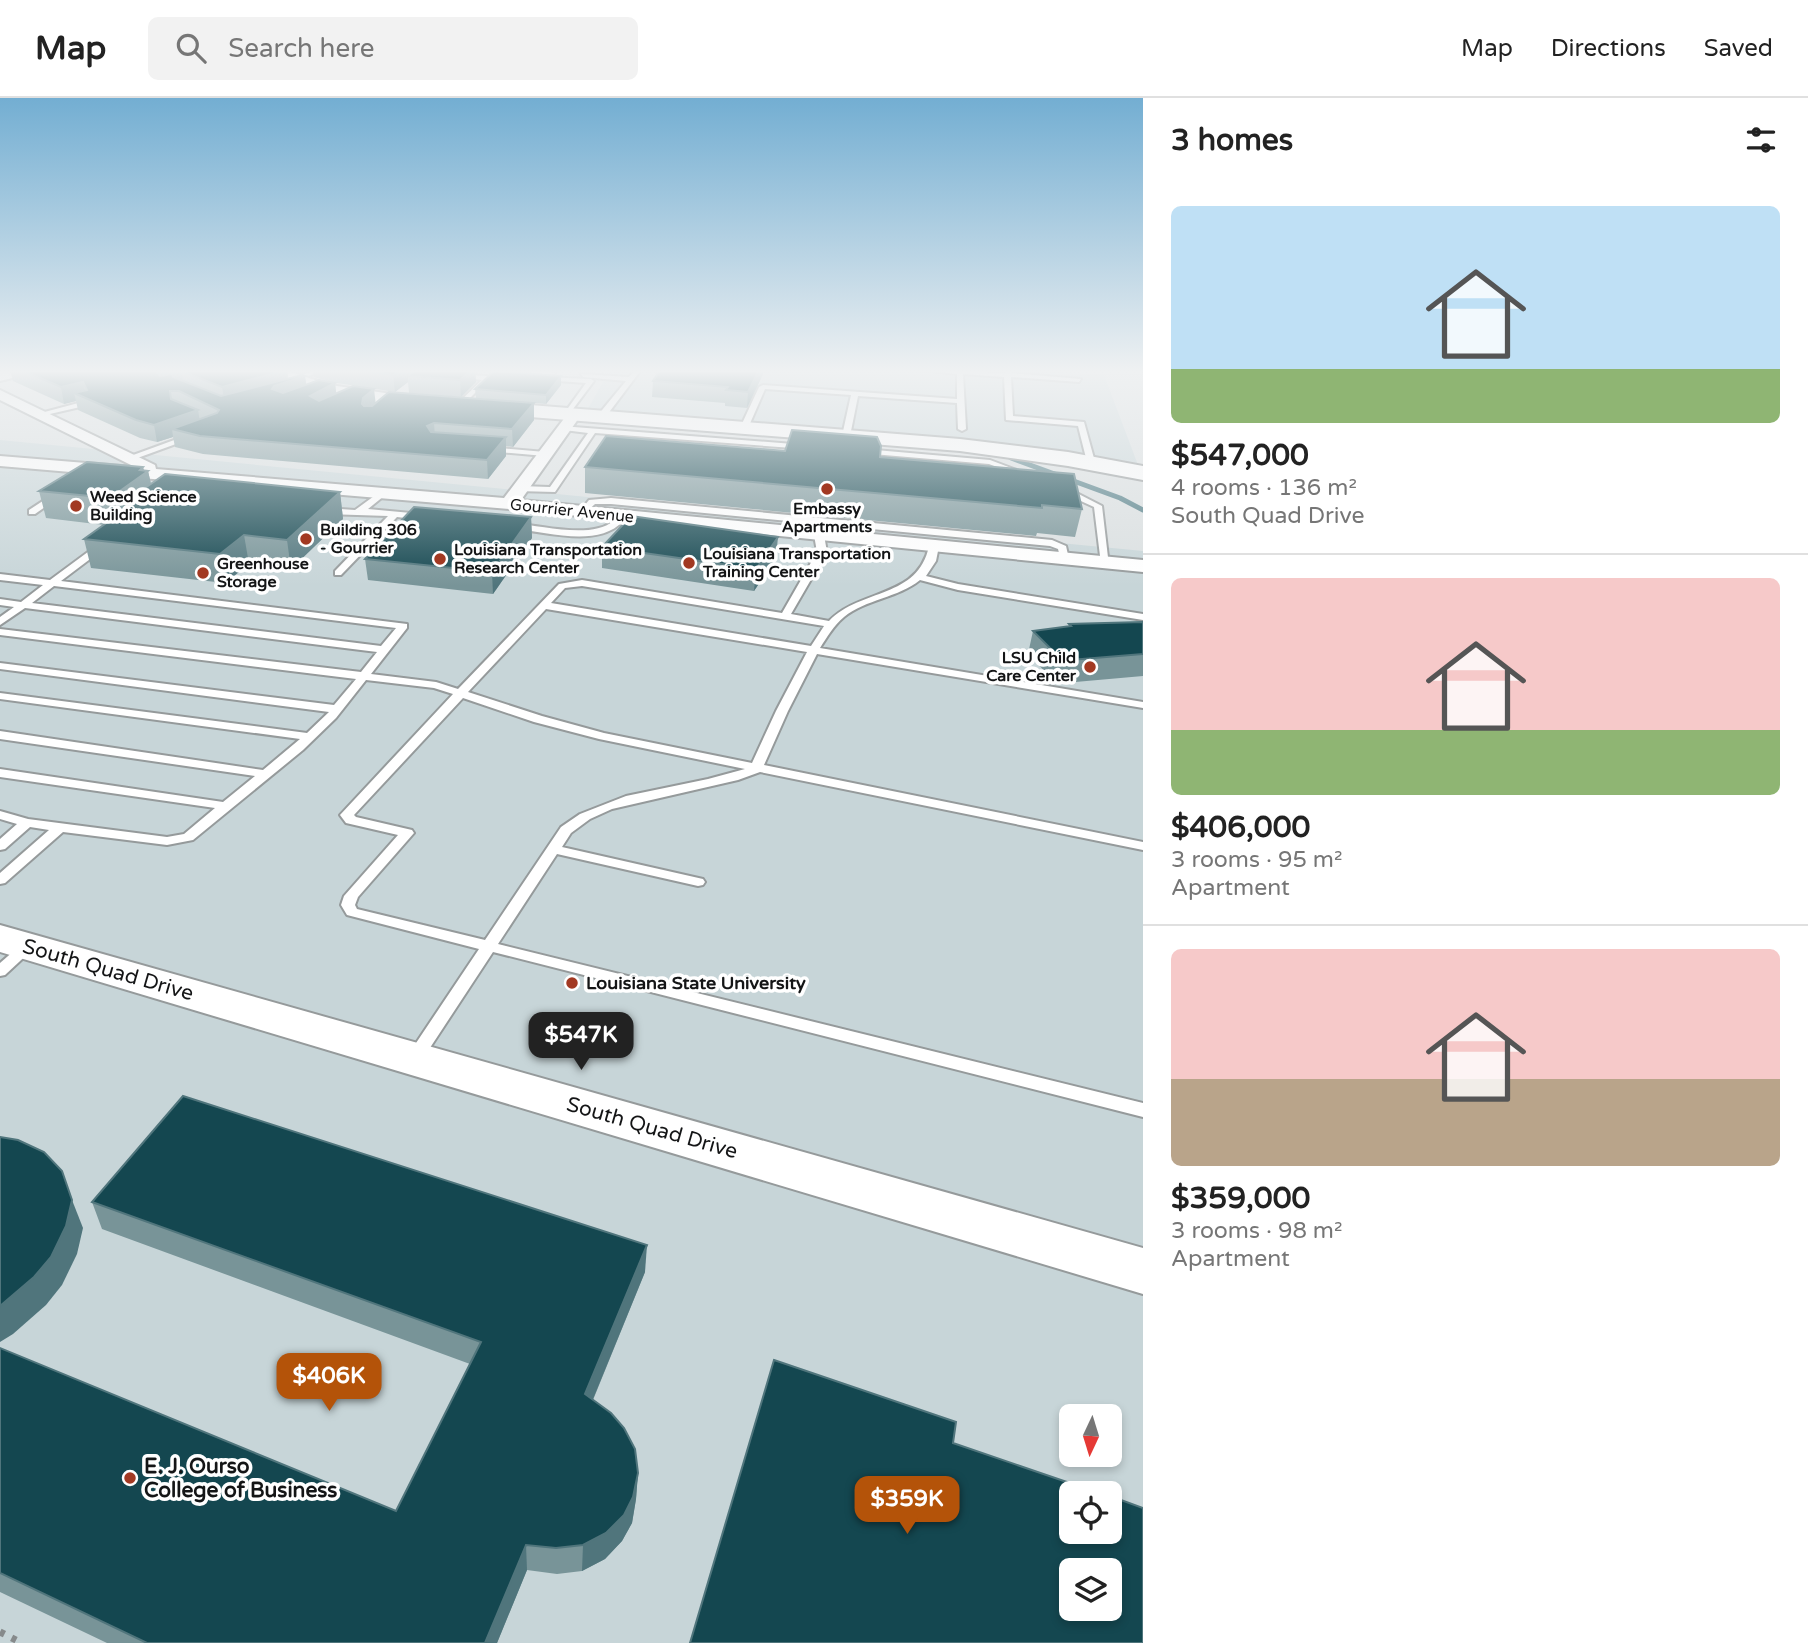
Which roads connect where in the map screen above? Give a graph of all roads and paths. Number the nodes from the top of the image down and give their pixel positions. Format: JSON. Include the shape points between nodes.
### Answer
{"nodes":[{"id":1,"x":97,"y":442,"type":"edge"},
{"id":2,"x":177,"y":442,"type":"edge"},
{"id":3,"x":553,"y":442,"type":"edge"},
{"id":4,"x":585,"y":442,"type":"edge"},
{"id":5,"x":727,"y":442,"type":"edge"},
{"id":6,"x":844,"y":442,"type":"edge"},
{"id":7,"x":1086,"y":442,"type":"edge"},
{"id":8,"x":850,"y":443,"type":"junction"},
{"id":9,"x":816,"y":448,"type":"edge"},
{"id":10,"x":482,"y":449,"type":"edge"},
{"id":11,"x":545,"y":454,"type":"junction"},
{"id":12,"x":129,"y":458,"type":"junction"},
{"id":13,"x":0,"y":461,"type":"edge"},
{"id":14,"x":1091,"y":462,"type":"junction"},
{"id":15,"x":1143,"y":473,"type":"edge"},
{"id":16,"x":1035,"y":478,"type":"edge"},
{"id":17,"x":177,"y":480,"type":"junction"},
{"id":18,"x":1058,"y":486,"type":"edge"},
{"id":19,"x":520,"y":489,"type":"junction"},
{"id":20,"x":65,"y":491,"type":"edge"},
{"id":21,"x":382,"y":494,"type":"junction"},
{"id":22,"x":509,"y":504,"type":"junction"},
{"id":23,"x":319,"y":511,"type":"edge"},
{"id":24,"x":363,"y":511,"type":"junction"},
{"id":25,"x":584,"y":511,"type":"junction"},
{"id":26,"x":32,"y":512,"type":"dead end"},
{"id":27,"x":394,"y":514,"type":"junction"},
{"id":28,"x":609,"y":514,"type":"junction"},
{"id":29,"x":428,"y":517,"type":"edge"},
{"id":30,"x":753,"y":521,"type":"junction"},
{"id":31,"x":510,"y":526,"type":"edge"},
{"id":32,"x":873,"y":533,"type":"junction"},
{"id":33,"x":819,"y":535,"type":"junction"},
{"id":34,"x":109,"y":540,"type":"edge"},
{"id":35,"x":933,"y":546,"type":"junction"},
{"id":36,"x":1064,"y":559,"type":"junction"},
{"id":37,"x":1106,"y":564,"type":"junction"},
{"id":38,"x":1143,"y":566,"type":"edge"},
{"id":39,"x":338,"y":573,"type":"dead end"},
{"id":40,"x":0,"y":577,"type":"edge"},
{"id":41,"x":918,"y":577,"type":"junction"},
{"id":42,"x":53,"y":583,"type":"junction"},
{"id":43,"x":0,"y":602,"type":"edge"},
{"id":44,"x":23,"y":605,"type":"junction"},
{"id":45,"x":543,"y":605,"type":"junction"},
{"id":46,"x":785,"y":617,"type":"junction"},
{"id":47,"x":1143,"y":617,"type":"edge"},
{"id":48,"x":0,"y":622,"type":"edge"},
{"id":49,"x":831,"y":624,"type":"junction"},
{"id":50,"x":0,"y":632,"type":"edge"},
{"id":51,"x":816,"y":649,"type":"junction"},
{"id":52,"x":385,"y":650,"type":"junction"},
{"id":53,"x":0,"y":666,"type":"edge"},
{"id":54,"x":365,"y":676,"type":"junction"},
{"id":55,"x":459,"y":693,"type":"junction"},
{"id":56,"x":0,"y":696,"type":"edge"},
{"id":57,"x":1143,"y":705,"type":"edge"},
{"id":58,"x":337,"y":709,"type":"junction"},
{"id":59,"x":0,"y":735,"type":"edge"},
{"id":60,"x":309,"y":737,"type":"junction"},
{"id":61,"x":757,"y":769,"type":"junction"},
{"id":62,"x":0,"y":774,"type":"edge"},
{"id":63,"x":266,"y":774,"type":"junction"},
{"id":64,"x":226,"y":806,"type":"junction"},
{"id":65,"x":0,"y":816,"type":"edge"},
{"id":66,"x":27,"y":823,"type":"junction"},
{"id":67,"x":59,"y":828,"type":"junction"},
{"id":68,"x":0,"y":846,"type":"edge"},
{"id":69,"x":1143,"y":846,"type":"edge"},
{"id":70,"x":552,"y":849,"type":"junction"},
{"id":71,"x":0,"y":880,"type":"edge"},
{"id":72,"x":698,"y":882,"type":"dead end"},
{"id":73,"x":488,"y":946,"type":"junction"},
{"id":74,"x":9,"y":952,"type":"edge"},
{"id":75,"x":414,"y":1060,"type":"junction"},
{"id":76,"x":1143,"y":1110,"type":"edge"},
{"id":77,"x":1143,"y":1271,"type":"edge"},
{"id":78,"x":0,"y":1632,"type":"edge"},
{"id":79,"x":22,"y":1643,"type":"edge"}],
"edges":[{"from":1,"to":12,"type":"street"},
{"from":2,"to":12,"type":"lane"},
{"from":3,"to":11,"type":"street"},
{"from":4,"to":19,"type":"lane","via":[[552,490]]},
{"from":5,"to":9,"type":"lane","via":[[776,449]]},
{"from":6,"to":8,"type":"main road"},
{"from":7,"to":14,"type":"lane"},
{"from":8,"to":14,"type":"main road","via":[[973,446]]},
{"from":8,"to":16,"type":"lane","via":[[881,456],[990,462]]},
{"from":10,"to":11,"type":"lane"},
{"from":11,"to":19,"type":"street"},
{"from":12,"to":17,"type":"street"},
{"from":13,"to":17,"type":"street","name":"Gourrier Avenue"},
{"from":14,"to":15,"type":"main road"},
{"from":17,"to":21,"type":"street","name":"Gourrier Avenue"},
{"from":18,"to":37,"type":"lane","via":[[1098,506]]},
{"from":19,"to":22,"type":"street"},
{"from":20,"to":26,"type":"lane"},
{"from":21,"to":22,"type":"street","name":"Gourrier Avenue"},
{"from":21,"to":24,"type":"lane"},
{"from":22,"to":25,"type":"street","name":"Gourrier Avenue"},
{"from":23,"to":24,"type":"lane"},
{"from":24,"to":27,"type":"lane"},
{"from":25,"to":28,"type":"street","name":"Gourrier Avenue"},
{"from":25,"to":30,"type":"lane","via":[[592,502],[611,501]]},
{"from":27,"to":29,"type":"lane"},
{"from":27,"to":39,"type":"lane"},
{"from":28,"to":30,"type":"street","name":"Gourrier Avenue"},
{"from":28,"to":31,"type":"lane","via":[[619,521],[617,526],[601,533]]},
{"from":30,"to":32,"type":"lane"},
{"from":30,"to":33,"type":"street","name":"Gourrier Avenue"},
{"from":32,"to":33,"type":"street","name":"Gourrier Avenue"},
{"from":32,"to":35,"type":"street","name":"Gourrier Avenue"},
{"from":32,"to":36,"type":"lane","via":[[1052,543],[1063,548]]},
{"from":33,"to":46,"type":"lane","via":[[822,552]]},
{"from":34,"to":42,"type":"lane"},
{"from":35,"to":36,"type":"street","name":"Gourrier Avenue"},
{"from":35,"to":41,"type":"lane","via":[[928,569]]},
{"from":36,"to":37,"type":"street","name":"Gourrier Avenue"},
{"from":37,"to":38,"type":"street","name":"Gourrier Avenue"},
{"from":40,"to":42,"type":"lane"},
{"from":41,"to":47,"type":"lane"},
{"from":41,"to":49,"type":"lane","via":[[896,591],[856,605]]},
{"from":42,"to":44,"type":"lane"},
{"from":42,"to":52,"type":"lane","via":[[403,626]]},
{"from":43,"to":44,"type":"lane"},
{"from":44,"to":48,"type":"lane"},
{"from":44,"to":52,"type":"lane"},
{"from":45,"to":46,"type":"lane","via":[[562,586],[582,583]]},
{"from":45,"to":51,"type":"lane"},
{"from":45,"to":55,"type":"lane"},
{"from":46,"to":49,"type":"lane"},
{"from":49,"to":51,"type":"lane"},
{"from":50,"to":54,"type":"lane"},
{"from":51,"to":57,"type":"lane"},
{"from":51,"to":61,"type":"lane"},
{"from":52,"to":54,"type":"lane"},
{"from":53,"to":58,"type":"lane"},
{"from":54,"to":55,"type":"lane","via":[[436,685]]},
{"from":54,"to":58,"type":"lane"},
{"from":55,"to":61,"type":"lane","via":[[603,736]]},
{"from":55,"to":73,"type":"lane","via":[[347,815],[351,820],[407,833],[348,905],[352,912]]},
{"from":56,"to":60,"type":"lane"},
{"from":58,"to":60,"type":"lane"},
{"from":59,"to":63,"type":"lane"},
{"from":60,"to":63,"type":"lane"},
{"from":61,"to":69,"type":"lane"},
{"from":61,"to":70,"type":"lane","via":[[722,782],[600,809],[573,824]]},
{"from":62,"to":64,"type":"lane"},
{"from":63,"to":64,"type":"lane"},
{"from":64,"to":67,"type":"lane","via":[[188,837],[167,841]]},
{"from":65,"to":66,"type":"lane"},
{"from":66,"to":67,"type":"lane"},
{"from":66,"to":68,"type":"lane"},
{"from":67,"to":71,"type":"lane"},
{"from":70,"to":72,"type":"lane"},
{"from":70,"to":73,"type":"lane"},
{"from":73,"to":75,"type":"lane"},
{"from":73,"to":76,"type":"lane"},
{"from":74,"to":75,"type":"main road","name":"South Quad Drive"},
{"from":75,"to":77,"type":"main road","name":"South Quad Drive"},
{"from":78,"to":79,"type":"path"}]}
